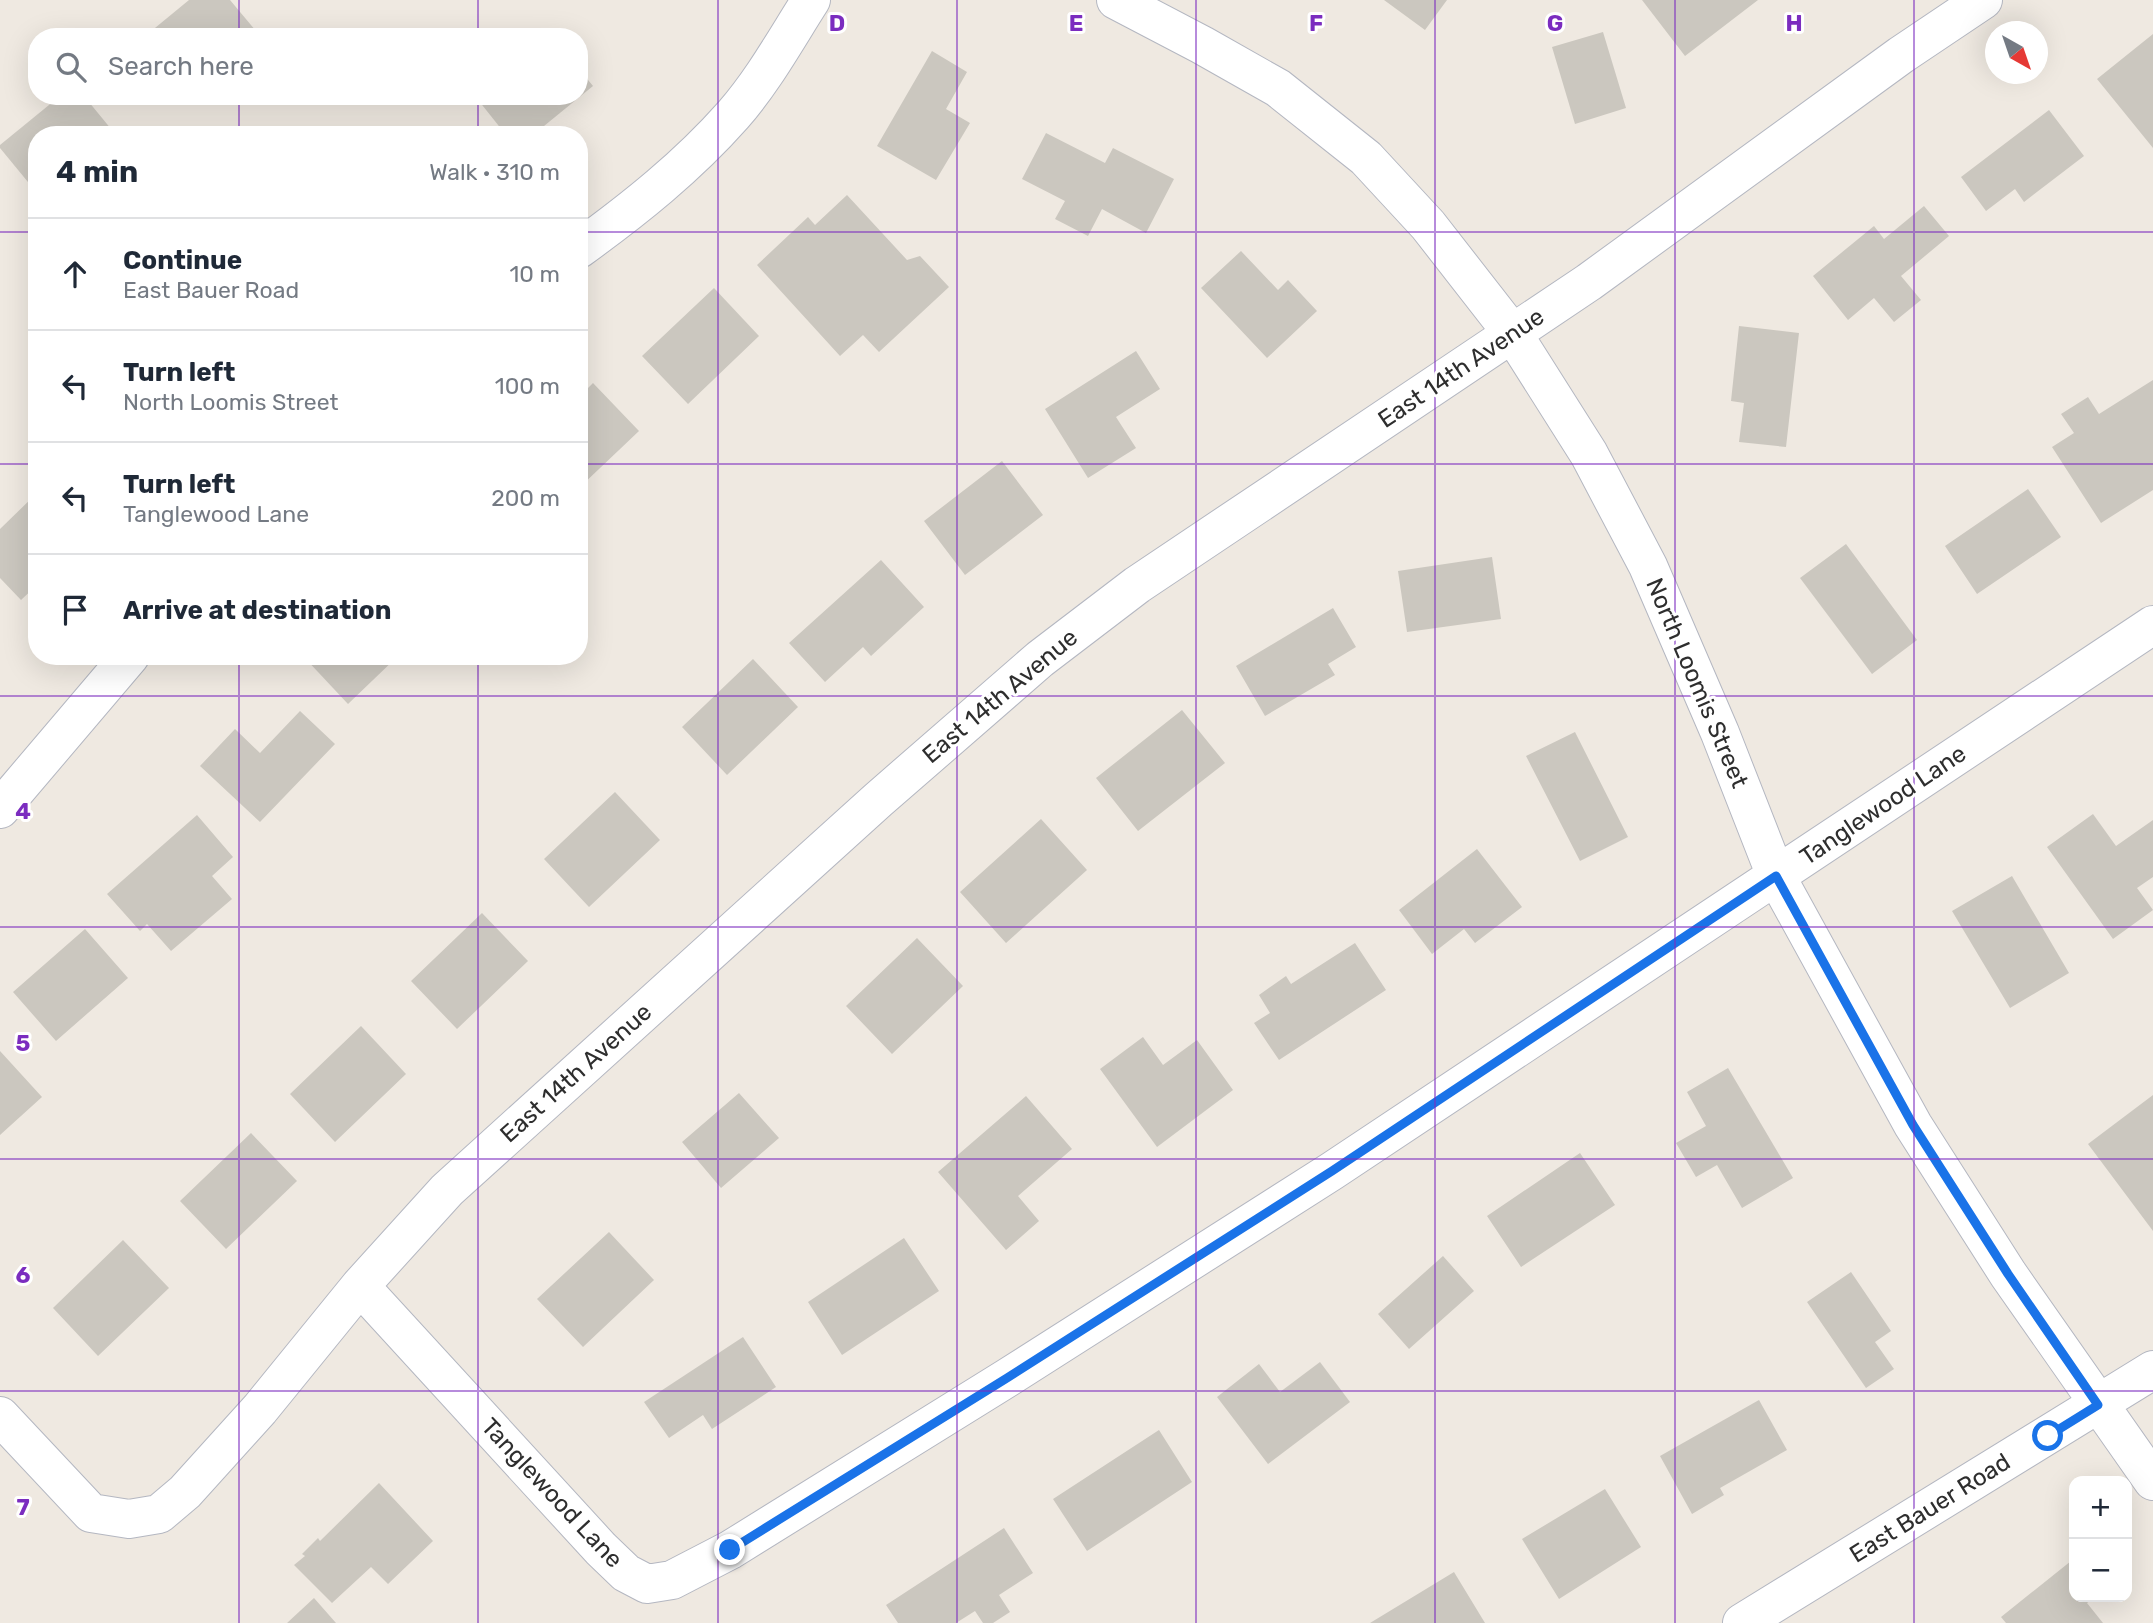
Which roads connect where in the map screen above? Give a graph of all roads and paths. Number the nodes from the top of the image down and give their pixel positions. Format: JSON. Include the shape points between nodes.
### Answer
{"nodes":[{"id":1,"x":811,"y":0,"type":"edge"},
{"id":2,"x":1116,"y":0,"type":"edge"},
{"id":3,"x":1983,"y":0,"type":"edge"},
{"id":4,"x":588,"y":242,"type":"edge"},
{"id":5,"x":1513,"y":334,"type":"junction"},
{"id":6,"x":2153,"y":625,"type":"edge"},
{"id":7,"x":122,"y":665,"type":"edge"},
{"id":8,"x":0,"y":809,"type":"edge"},
{"id":9,"x":1776,"y":876,"type":"junction"},
{"id":10,"x":360,"y":1286,"type":"junction"},
{"id":11,"x":2153,"y":1370,"type":"edge"},
{"id":12,"x":2098,"y":1405,"type":"junction"},
{"id":13,"x":0,"y":1416,"type":"edge"},
{"id":14,"x":2153,"y":1481,"type":"edge"},
{"id":15,"x":1742,"y":1623,"type":"edge"}],
"edges":[{"from":1,"to":4,"type":"street","via":[[733,115],[639,205]]},
{"from":2,"to":5,"type":"street","name":"North Loomis Street","via":[[1278,88],[1366,158],[1428,225]]},
{"from":3,"to":5,"type":"street","name":"East 14th Avenue"},
{"from":5,"to":9,"type":"street","name":"North Loomis Street","via":[[1589,454],[1648,566]]},
{"from":5,"to":10,"type":"street","name":"East 14th Avenue","via":[[1137,585],[1040,659],[447,1189]]},
{"from":6,"to":9,"type":"street","name":"Tanglewood Lane"},
{"from":7,"to":8,"type":"street"},
{"from":9,"to":10,"type":"street","name":"Tanglewood Lane","via":[[1251,1223],[730,1550],[672,1580],[647,1584],[626,1573]]},
{"from":9,"to":12,"type":"street","name":"North Loomis Street","via":[[1913,1125]]},
{"from":10,"to":13,"type":"street","name":"East 14th Avenue","via":[[260,1409],[159,1514],[129,1519],[92,1513]]},
{"from":11,"to":12,"type":"street","name":"East Bauer Road"},
{"from":12,"to":14,"type":"street","name":"North Loomis Street"},
{"from":12,"to":15,"type":"street","name":"East Bauer Road"}]}
